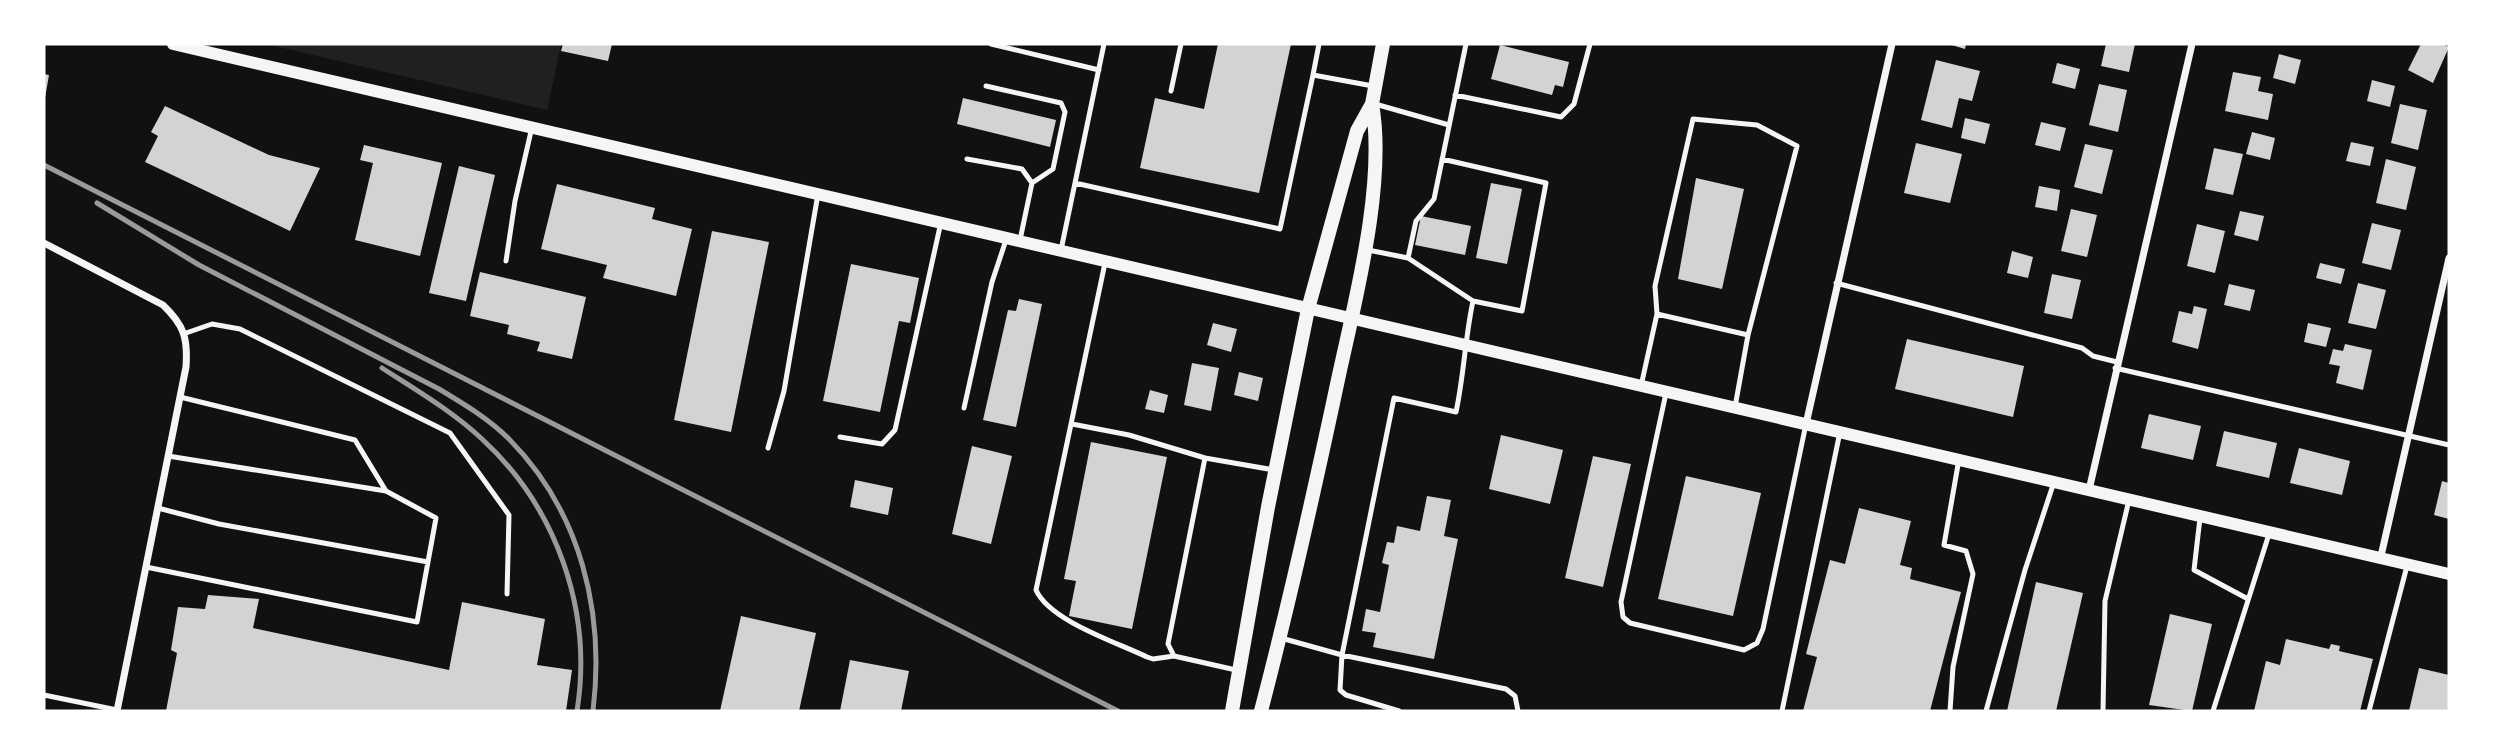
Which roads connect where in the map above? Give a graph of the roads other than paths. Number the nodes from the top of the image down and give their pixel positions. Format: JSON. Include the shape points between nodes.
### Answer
{"nodes":[{"id":1,"x":173,"y":44,"type":"edge"},
{"id":2,"x":991,"y":44,"type":"edge"},
{"id":3,"x":1104,"y":44,"type":"edge"},
{"id":4,"x":1181,"y":44,"type":"edge"},
{"id":5,"x":1319,"y":44,"type":"edge"},
{"id":6,"x":1384,"y":44,"type":"edge"},
{"id":7,"x":1465,"y":44,"type":"edge"},
{"id":8,"x":1590,"y":44,"type":"edge"},
{"id":9,"x":1892,"y":44,"type":"edge"},
{"id":10,"x":2192,"y":44,"type":"edge"},
{"id":11,"x":1099,"y":70,"type":"junction"},
{"id":12,"x":1313,"y":75,"type":"junction"},
{"id":13,"x":986,"y":86,"type":"dead end"},
{"id":14,"x":1375,"y":86,"type":"junction"},
{"id":15,"x":1171,"y":91,"type":"dead end"},
{"id":16,"x":1455,"y":96,"type":"junction"},
{"id":17,"x":1372,"y":104,"type":"junction"},
{"id":18,"x":1449,"y":125,"type":"junction"},
{"id":19,"x":533,"y":127,"type":"junction"},
{"id":20,"x":967,"y":159,"type":"dead end"},
{"id":21,"x":1442,"y":159,"type":"junction"},
{"id":22,"x":1032,"y":183,"type":"junction"},
{"id":23,"x":1075,"y":183,"type":"junction"},
{"id":24,"x":818,"y":194,"type":"junction"},
{"id":25,"x":941,"y":222,"type":"junction"},
{"id":26,"x":1013,"y":239,"type":"junction"},
{"id":27,"x":44,"y":243,"type":"edge"},
{"id":28,"x":1365,"y":249,"type":"junction"},
{"id":29,"x":1061,"y":250,"type":"junction"},
{"id":30,"x":1408,"y":258,"type":"junction"},
{"id":31,"x":2449,"y":258,"type":"edge"},
{"id":32,"x":1106,"y":260,"type":"junction"},
{"id":33,"x":506,"y":261,"type":"dead end"},
{"id":34,"x":1836,"y":283,"type":"junction"},
{"id":35,"x":1473,"y":302,"type":"junction"},
{"id":36,"x":1308,"y":309,"type":"junction"},
{"id":37,"x":1657,"y":314,"type":"junction"},
{"id":38,"x":1352,"y":319,"type":"junction"},
{"id":39,"x":186,"y":333,"type":"junction"},
{"id":40,"x":1748,"y":335,"type":"junction"},
{"id":41,"x":1464,"y":345,"type":"junction"},
{"id":42,"x":2116,"y":365,"type":"junction"},
{"id":43,"x":1641,"y":387,"type":"junction"},
{"id":44,"x":1666,"y":392,"type":"junction"},
{"id":45,"x":180,"y":397,"type":"junction"},
{"id":46,"x":1735,"y":407,"type":"junction"},
{"id":47,"x":964,"y":408,"type":"dead end"},
{"id":48,"x":1072,"y":424,"type":"junction"},
{"id":49,"x":1806,"y":424,"type":"junction"},
{"id":50,"x":1840,"y":432,"type":"junction"},
{"id":51,"x":2409,"y":436,"type":"junction"},
{"id":52,"x":840,"y":437,"type":"dead end"},
{"id":53,"x":2449,"y":445,"type":"edge"},
{"id":54,"x":768,"y":448,"type":"dead end"},
{"id":55,"x":168,"y":456,"type":"junction"},
{"id":56,"x":1205,"y":458,"type":"junction"},
{"id":57,"x":1959,"y":459,"type":"junction"},
{"id":58,"x":1275,"y":471,"type":"junction"},
{"id":59,"x":2054,"y":482,"type":"junction"},
{"id":60,"x":2089,"y":490,"type":"junction"},
{"id":61,"x":386,"y":491,"type":"junction"},
{"id":62,"x":2129,"y":500,"type":"junction"},
{"id":63,"x":158,"y":508,"type":"junction"},
{"id":64,"x":2200,"y":518,"type":"junction"},
{"id":65,"x":2270,"y":532,"type":"junction"},
{"id":66,"x":2381,"y":556,"type":"junction"},
{"id":67,"x":428,"y":562,"type":"junction"},
{"id":68,"x":2408,"y":563,"type":"junction"},
{"id":69,"x":146,"y":567,"type":"junction"},
{"id":70,"x":2449,"y":574,"type":"edge"},
{"id":71,"x":507,"y":594,"type":"dead end"},
{"id":72,"x":2248,"y":599,"type":"junction"},
{"id":73,"x":1280,"y":638,"type":"junction"},
{"id":74,"x":1342,"y":655,"type":"junction"},
{"id":75,"x":1174,"y":656,"type":"junction"},
{"id":76,"x":1240,"y":670,"type":"junction"},
{"id":77,"x":44,"y":695,"type":"edge"},
{"id":78,"x":117,"y":711,"type":"edge"},
{"id":79,"x":1232,"y":711,"type":"edge"},
{"id":80,"x":1261,"y":711,"type":"edge"},
{"id":81,"x":1399,"y":711,"type":"edge"},
{"id":82,"x":1518,"y":711,"type":"edge"},
{"id":83,"x":1782,"y":711,"type":"edge"},
{"id":84,"x":1950,"y":711,"type":"edge"},
{"id":85,"x":1986,"y":711,"type":"edge"},
{"id":86,"x":2103,"y":711,"type":"edge"},
{"id":87,"x":2213,"y":711,"type":"edge"},
{"id":88,"x":2369,"y":711,"type":"edge"}],
"edges":[{"from":1,"to":19,"type":"street"},
{"from":2,"to":11,"type":"lane"},
{"from":3,"to":11,"type":"lane"},
{"from":4,"to":15,"type":"lane"},
{"from":5,"to":12,"type":"lane"},
{"from":6,"to":14,"type":"main road"},
{"from":7,"to":16,"type":"lane"},
{"from":8,"to":16,"type":"lane","via":[[1574,104],[1561,117]]},
{"from":9,"to":34,"type":"street"},
{"from":10,"to":42,"type":"street"},
{"from":11,"to":23,"type":"lane"},
{"from":12,"to":14,"type":"lane"},
{"from":12,"to":23,"type":"lane","via":[[1280,229]]},
{"from":13,"to":22,"type":"lane","via":[[1061,103],[1065,112],[1053,169]]},
{"from":14,"to":17,"type":"main road"},
{"from":16,"to":18,"type":"lane"},
{"from":17,"to":18,"type":"lane"},
{"from":17,"to":28,"type":"main road","via":[[1377,134]]},
{"from":17,"to":36,"type":"main road","via":[[1357,131]]},
{"from":18,"to":21,"type":"lane"},
{"from":19,"to":24,"type":"street"},
{"from":19,"to":33,"type":"lane","via":[[514,201]]},
{"from":20,"to":22,"type":"lane","via":[[1022,169]]},
{"from":21,"to":30,"type":"lane","via":[[1434,199],[1416,221]]},
{"from":21,"to":35,"type":"lane","via":[[1546,183],[1522,311]]},
{"from":22,"to":26,"type":"lane"},
{"from":23,"to":29,"type":"lane"},
{"from":24,"to":25,"type":"street"},
{"from":24,"to":54,"type":"lane","via":[[784,391]]},
{"from":25,"to":26,"type":"street"},
{"from":25,"to":52,"type":"lane","via":[[895,430],[882,444]]},
{"from":26,"to":29,"type":"street"},
{"from":26,"to":47,"type":"lane","via":[[992,282]]},
{"from":27,"to":39,"type":"street","via":[[156,301],[178,319]]},
{"from":28,"to":30,"type":"lane"},
{"from":28,"to":38,"type":"main road"},
{"from":29,"to":32,"type":"street"},
{"from":30,"to":35,"type":"lane"},
{"from":31,"to":51,"type":"street"},
{"from":32,"to":36,"type":"street"},
{"from":32,"to":48,"type":"lane"},
{"from":34,"to":42,"type":"lane","via":[[2082,348]]},
{"from":34,"to":49,"type":"street"},
{"from":35,"to":41,"type":"lane"},
{"from":36,"to":38,"type":"street"},
{"from":36,"to":58,"type":"main road"},
{"from":37,"to":40,"type":"lane"},
{"from":37,"to":40,"type":"lane","via":[[1656,286],[1693,119],[1757,125],[1797,146]]},
{"from":37,"to":43,"type":"lane"},
{"from":38,"to":41,"type":"street"},
{"from":38,"to":73,"type":"main road"},
{"from":39,"to":45,"type":"street"},
{"from":39,"to":71,"type":"lane","via":[[212,324],[240,329],[450,433],[509,515]]},
{"from":40,"to":46,"type":"lane"},
{"from":41,"to":43,"type":"street"},
{"from":41,"to":74,"type":"lane","via":[[1464,376],[1456,412],[1394,398]]},
{"from":42,"to":51,"type":"lane"},
{"from":42,"to":60,"type":"street"},
{"from":43,"to":44,"type":"street"},
{"from":44,"to":46,"type":"street"},
{"from":44,"to":49,"type":"lane","via":[[1621,602],[1623,617],[1630,623],[1744,650],[1757,643],[1763,629]]},
{"from":45,"to":55,"type":"street"},
{"from":45,"to":61,"type":"lane","via":[[355,440]]},
{"from":46,"to":49,"type":"street"},
{"from":48,"to":56,"type":"lane"},
{"from":48,"to":75,"type":"lane","via":[[1036,590],[1042,604],[1153,660]]},
{"from":49,"to":50,"type":"street"},
{"from":50,"to":57,"type":"street"},
{"from":50,"to":83,"type":"lane"},
{"from":51,"to":53,"type":"lane"},
{"from":51,"to":66,"type":"street"},
{"from":55,"to":61,"type":"lane"},
{"from":55,"to":63,"type":"street"},
{"from":56,"to":58,"type":"lane"},
{"from":56,"to":75,"type":"lane","via":[[1168,644]]},
{"from":57,"to":59,"type":"street"},
{"from":57,"to":84,"type":"lane","via":[[1944,545],[1966,551],[1973,574],[1953,667]]},
{"from":58,"to":76,"type":"main road"},
{"from":59,"to":60,"type":"street"},
{"from":59,"to":85,"type":"lane"},
{"from":60,"to":62,"type":"street"},
{"from":61,"to":67,"type":"lane","via":[[436,518]]},
{"from":62,"to":64,"type":"street"},
{"from":62,"to":86,"type":"lane","via":[[2105,601]]},
{"from":63,"to":67,"type":"lane","via":[[219,524]]},
{"from":63,"to":69,"type":"street"},
{"from":64,"to":65,"type":"street"},
{"from":64,"to":72,"type":"lane","via":[[2194,569]]},
{"from":65,"to":66,"type":"street"},
{"from":65,"to":72,"type":"lane"},
{"from":66,"to":68,"type":"street"},
{"from":67,"to":69,"type":"lane","via":[[417,622]]},
{"from":68,"to":70,"type":"street"},
{"from":68,"to":88,"type":"lane"},
{"from":69,"to":78,"type":"street"},
{"from":72,"to":87,"type":"lane"},
{"from":73,"to":74,"type":"lane"},
{"from":73,"to":80,"type":"main road"},
{"from":74,"to":81,"type":"lane","via":[[1340,690]]},
{"from":74,"to":82,"type":"lane","via":[[1506,689],[1515,696]]},
{"from":75,"to":76,"type":"lane"},
{"from":76,"to":79,"type":"main road"},
{"from":77,"to":78,"type":"lane"}]}
